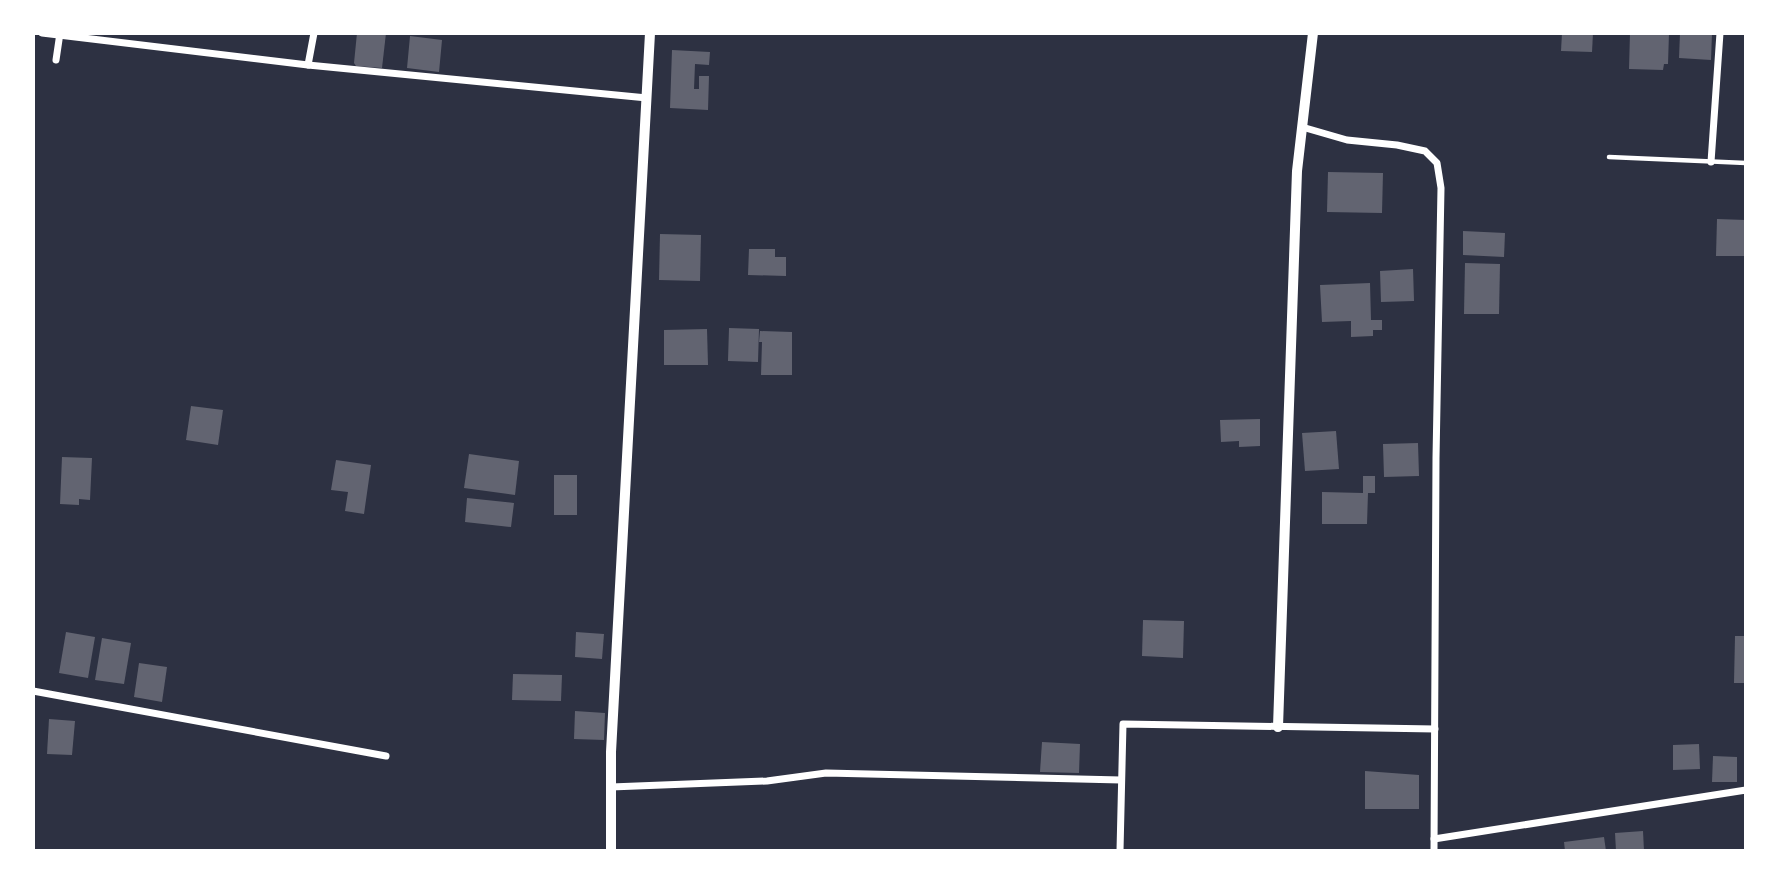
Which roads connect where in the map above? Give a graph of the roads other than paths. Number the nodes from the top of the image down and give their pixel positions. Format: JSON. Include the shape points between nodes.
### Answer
{"nodes":[{"id":1,"x":42,"y":33,"type":"edge"},
{"id":2,"x":314,"y":33,"type":"edge"},
{"id":3,"x":649,"y":33,"type":"edge"},
{"id":4,"x":1313,"y":33,"type":"edge"},
{"id":5,"x":1720,"y":33,"type":"edge"},
{"id":6,"x":60,"y":35,"type":"edge"},
{"id":7,"x":56,"y":60,"type":"dead end"},
{"id":8,"x":308,"y":65,"type":"junction"},
{"id":9,"x":647,"y":98,"type":"junction"},
{"id":10,"x":1302,"y":127,"type":"junction"},
{"id":11,"x":1609,"y":157,"type":"dead end"},
{"id":12,"x":1711,"y":162,"type":"junction"},
{"id":13,"x":1746,"y":163,"type":"edge"},
{"id":14,"x":33,"y":691,"type":"edge"},
{"id":15,"x":1278,"y":727,"type":"junction"},
{"id":16,"x":1434,"y":729,"type":"junction"},
{"id":17,"x":386,"y":756,"type":"dead end"},
{"id":18,"x":1121,"y":780,"type":"junction"},
{"id":19,"x":611,"y":787,"type":"junction"},
{"id":20,"x":1746,"y":790,"type":"edge"},
{"id":21,"x":1434,"y":839,"type":"junction"},
{"id":22,"x":611,"y":851,"type":"edge"},
{"id":23,"x":1120,"y":851,"type":"edge"},
{"id":24,"x":1434,"y":851,"type":"edge"}],
"edges":[{"from":1,"to":6,"type":"street"},
{"from":2,"to":8,"type":"street"},
{"from":3,"to":9,"type":"street"},
{"from":4,"to":10,"type":"street"},
{"from":5,"to":12,"type":"street"},
{"from":6,"to":7,"type":"street"},
{"from":6,"to":8,"type":"street"},
{"from":8,"to":9,"type":"street"},
{"from":9,"to":19,"type":"street"},
{"from":10,"to":15,"type":"street"},
{"from":10,"to":16,"type":"street","via":[[1347,140],[1425,151],[1437,163],[1441,188]]},
{"from":11,"to":12,"type":"lane"},
{"from":12,"to":13,"type":"lane"},
{"from":14,"to":17,"type":"street"},
{"from":15,"to":16,"type":"street"},
{"from":15,"to":18,"type":"street","via":[[1123,724]]},
{"from":16,"to":21,"type":"street"},
{"from":18,"to":19,"type":"street","via":[[826,773],[767,781]]},
{"from":18,"to":23,"type":"street"},
{"from":19,"to":22,"type":"street"},
{"from":20,"to":21,"type":"street"},
{"from":21,"to":24,"type":"street"}]}
